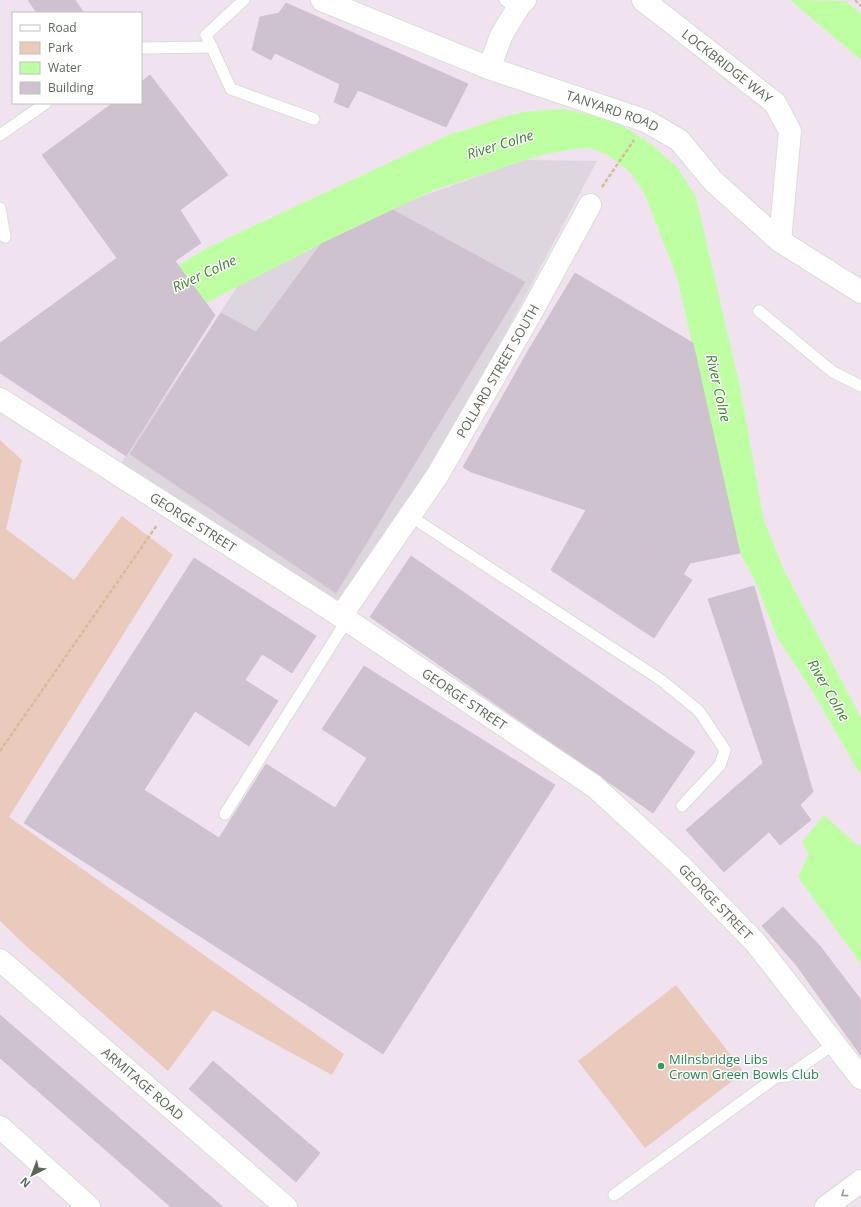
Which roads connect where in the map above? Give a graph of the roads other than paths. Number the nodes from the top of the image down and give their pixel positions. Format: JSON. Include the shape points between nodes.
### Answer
{"nodes":[{"id":1,"x":244,"y":0,"type":"edge"},
{"id":2,"x":322,"y":0,"type":"edge"},
{"id":3,"x":643,"y":0,"type":"edge"},
{"id":4,"x":516,"y":3,"type":"edge"},
{"id":5,"x":212,"y":47,"type":"junction"},
{"id":6,"x":142,"y":48,"type":"edge"},
{"id":7,"x":489,"y":68,"type":"junction"},
{"id":8,"x":45,"y":104,"type":"edge"},
{"id":9,"x":314,"y":119,"type":"dead end"},
{"id":10,"x":0,"y":135,"type":"edge"},
{"id":11,"x":590,"y":205,"type":"road end"},
{"id":12,"x":0,"y":208,"type":"edge"},
{"id":13,"x":4,"y":237,"type":"dead end"},
{"id":14,"x":780,"y":241,"type":"junction"},
{"id":15,"x":861,"y":292,"type":"edge"},
{"id":16,"x":759,"y":311,"type":"dead end"},
{"id":17,"x":861,"y":386,"type":"edge"},
{"id":18,"x":0,"y":399,"type":"edge"},
{"id":19,"x":410,"y":516,"type":"junction"},
{"id":20,"x":344,"y":618,"type":"junction"},
{"id":21,"x":682,"y":806,"type":"dead end"},
{"id":22,"x":225,"y":814,"type":"dead end"},
{"id":23,"x":0,"y":960,"type":"edge"},
{"id":24,"x":834,"y":1044,"type":"junction"},
{"id":25,"x":861,"y":1078,"type":"edge"},
{"id":26,"x":0,"y":1127,"type":"edge"},
{"id":27,"x":861,"y":1182,"type":"edge"},
{"id":28,"x":614,"y":1195,"type":"dead end"},
{"id":29,"x":90,"y":1207,"type":"edge"},
{"id":30,"x":286,"y":1207,"type":"edge"},
{"id":31,"x":826,"y":1207,"type":"edge"}],
"edges":[{"from":1,"to":5,"type":"lane","via":[[206,35]]},
{"from":2,"to":7,"type":"street","name":"TANYARD ROAD"},
{"from":3,"to":14,"type":"street","name":"LOCKBRIDGE WAY","via":[[775,103],[790,131]]},
{"from":4,"to":7,"type":"street"},
{"from":5,"to":6,"type":"lane"},
{"from":5,"to":9,"type":"lane","via":[[231,89]]},
{"from":7,"to":14,"type":"street","name":"TANYARD ROAD","via":[[646,121],[679,140],[713,181]]},
{"from":8,"to":10,"type":"lane"},
{"from":11,"to":19,"type":"street","name":"POLLARD STREET SOUTH","via":[[441,469]]},
{"from":12,"to":13,"type":"lane"},
{"from":14,"to":15,"type":"street","name":"TANYARD ROAD"},
{"from":16,"to":17,"type":"lane","via":[[833,372]]},
{"from":18,"to":20,"type":"street","name":"GEORGE STREET"},
{"from":19,"to":20,"type":"street","name":"POLLARD STREET SOUTH"},
{"from":19,"to":21,"type":"lane","via":[[661,680],[699,711],[725,750],[720,765]]},
{"from":20,"to":22,"type":"lane"},
{"from":20,"to":24,"type":"street","name":"GEORGE STREET","via":[[594,786],[679,864],[754,942]]},
{"from":23,"to":30,"type":"street","name":"ARMITAGE ROAD"},
{"from":24,"to":25,"type":"street","name":"GEORGE STREET"},
{"from":24,"to":28,"type":"lane","via":[[788,1076],[776,1077]]},
{"from":26,"to":29,"type":"street"},
{"from":27,"to":31,"type":"street","one_way":true}]}
